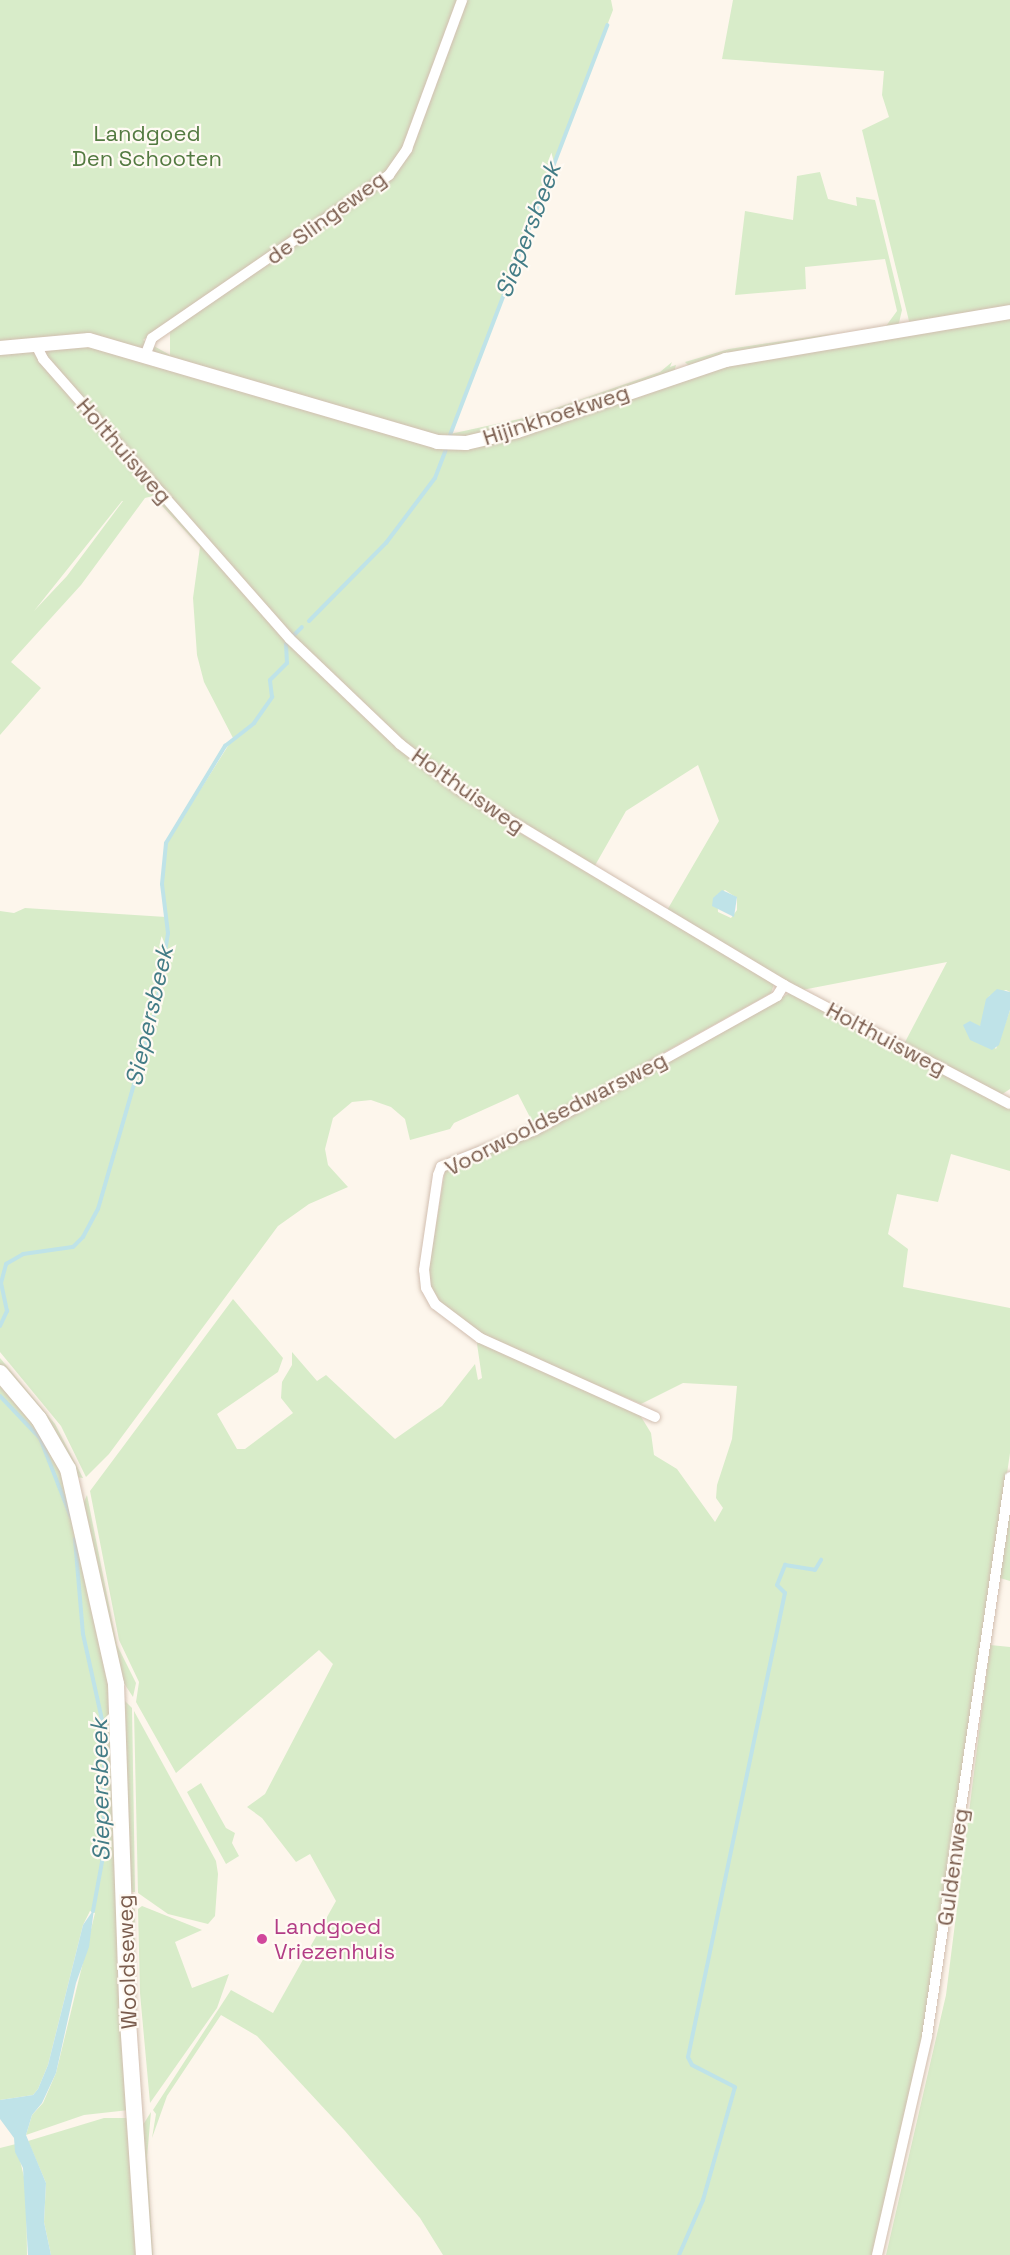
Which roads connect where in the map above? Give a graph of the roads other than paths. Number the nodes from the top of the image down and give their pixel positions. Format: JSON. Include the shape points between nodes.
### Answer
{"nodes":[{"id":1,"x":462,"y":0,"type":"edge"},
{"id":2,"x":1010,"y":312,"type":"edge"},
{"id":3,"x":35,"y":343,"type":"junction"},
{"id":4,"x":0,"y":348,"type":"edge"},
{"id":5,"x":145,"y":356,"type":"junction"},
{"id":6,"x":784,"y":985,"type":"junction"},
{"id":7,"x":1010,"y":1104,"type":"edge"},
{"id":8,"x":0,"y":1373,"type":"edge"},
{"id":9,"x":655,"y":1417,"type":"dead end"},
{"id":10,"x":1010,"y":1477,"type":"edge"},
{"id":11,"x":144,"y":2255,"type":"edge"},
{"id":12,"x":877,"y":2255,"type":"edge"}],
"edges":[{"from":1,"to":5,"type":"street","name":"de Slingeweg","via":[[407,149],[389,175],[152,338]]},
{"from":2,"to":5,"type":"street","name":"Hijinkhoekweg","via":[[726,360],[517,431],[466,443],[437,442]]},
{"from":3,"to":4,"type":"street","name":"Hijinkhoekweg"},
{"from":3,"to":5,"type":"street","name":"Hijinkhoekweg","via":[[83,339]]},
{"from":3,"to":6,"type":"street","name":"Holthuisweg","via":[[43,359],[290,639],[400,744],[495,813]]},
{"from":6,"to":7,"type":"street","name":"Holthuisweg"},
{"from":6,"to":9,"type":"street","name":"Voorwooldsedwarsweg","via":[[777,996],[627,1080],[535,1130],[441,1167],[438,1175],[424,1270],[426,1288],[435,1304],[480,1338]]},
{"from":8,"to":11,"type":"main road","name":"Wooldseweg","via":[[39,1419],[68,1469],[116,1684],[128,2021]]},
{"from":10,"to":12,"type":"street","name":"Guldenweg","via":[[929,2025]]}]}
